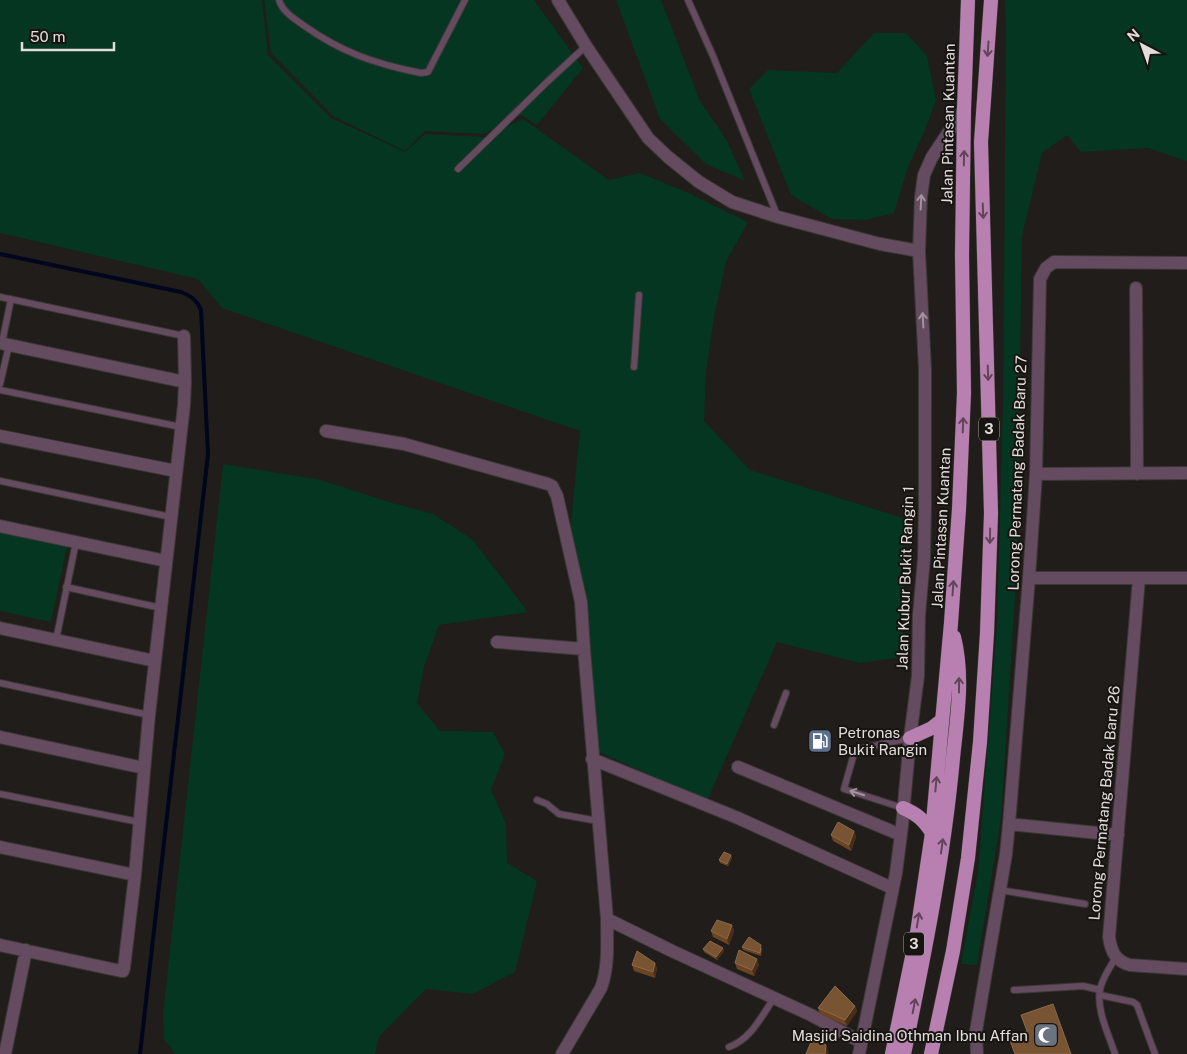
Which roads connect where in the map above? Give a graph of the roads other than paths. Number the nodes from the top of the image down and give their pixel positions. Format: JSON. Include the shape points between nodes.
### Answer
{"nodes":[{"id":1,"x":279,"y":0,"type":"edge"},
{"id":2,"x":465,"y":0,"type":"edge"},
{"id":3,"x":558,"y":0,"type":"edge"},
{"id":4,"x":688,"y":0,"type":"edge"},
{"id":5,"x":968,"y":0,"type":"edge"},
{"id":6,"x":990,"y":0,"type":"edge"},
{"id":7,"x":586,"y":46,"type":"junction"},
{"id":8,"x":964,"y":109,"type":"junction"},
{"id":9,"x":458,"y":169,"type":"dead end"},
{"id":10,"x":778,"y":216,"type":"junction"},
{"id":11,"x":919,"y":250,"type":"junction"},
{"id":12,"x":1187,"y":263,"type":"edge"},
{"id":13,"x":1136,"y":288,"type":"dead end"},
{"id":14,"x":639,"y":295,"type":"dead end"},
{"id":15,"x":0,"y":297,"type":"edge"},
{"id":16,"x":10,"y":299,"type":"junction"},
{"id":17,"x":184,"y":336,"type":"joint"},
{"id":18,"x":4,"y":344,"type":"edge"},
{"id":19,"x":634,"y":367,"type":"dead end"},
{"id":20,"x":185,"y":382,"type":"junction"},
{"id":21,"x":0,"y":384,"type":"edge"},
{"id":22,"x":0,"y":390,"type":"edge"},
{"id":23,"x":181,"y":427,"type":"junction"},
{"id":24,"x":326,"y":431,"type":"dead end"},
{"id":25,"x":0,"y":436,"type":"edge"},
{"id":26,"x":176,"y":471,"type":"junction"},
{"id":27,"x":1187,"y":473,"type":"edge"},
{"id":28,"x":1036,"y":474,"type":"junction"},
{"id":29,"x":1137,"y":474,"type":"junction"},
{"id":30,"x":0,"y":482,"type":"edge"},
{"id":31,"x":171,"y":517,"type":"junction"},
{"id":32,"x":0,"y":526,"type":"edge"},
{"id":33,"x":76,"y":542,"type":"junction"},
{"id":34,"x":166,"y":561,"type":"junction"},
{"id":35,"x":1029,"y":578,"type":"junction"},
{"id":36,"x":1139,"y":578,"type":"junction"},
{"id":37,"x":1187,"y":578,"type":"edge"},
{"id":38,"x":66,"y":588,"type":"junction"},
{"id":39,"x":161,"y":608,"type":"junction"},
{"id":40,"x":951,"y":624,"type":"junction"},
{"id":41,"x":0,"y":628,"type":"edge"},
{"id":42,"x":56,"y":640,"type":"junction"},
{"id":43,"x":497,"y":642,"type":"dead end"},
{"id":44,"x":584,"y":649,"type":"junction"},
{"id":45,"x":155,"y":661,"type":"junction"},
{"id":46,"x":0,"y":682,"type":"edge"},
{"id":47,"x":786,"y":693,"type":"dead end"},
{"id":48,"x":149,"y":715,"type":"junction"},
{"id":49,"x":942,"y":720,"type":"junction"},
{"id":50,"x":774,"y":725,"type":"dead end"},
{"id":51,"x":0,"y":737,"type":"edge"},
{"id":52,"x":910,"y":738,"type":"junction"},
{"id":53,"x":592,"y":759,"type":"junction"},
{"id":54,"x":738,"y":767,"type":"dead end"},
{"id":55,"x":144,"y":768,"type":"junction"},
{"id":56,"x":0,"y":794,"type":"edge"},
{"id":57,"x":537,"y":800,"type":"dead end"},
{"id":58,"x":903,"y":808,"type":"junction"},
{"id":59,"x":598,"y":821,"type":"junction"},
{"id":60,"x":139,"y":822,"type":"junction"},
{"id":61,"x":1009,"y":824,"type":"junction"},
{"id":62,"x":932,"y":833,"type":"junction"},
{"id":63,"x":901,"y":835,"type":"junction"},
{"id":64,"x":1118,"y":836,"type":"junction"},
{"id":65,"x":0,"y":847,"type":"edge"},
{"id":66,"x":135,"y":875,"type":"junction"},
{"id":67,"x":892,"y":888,"type":"junction"},
{"id":68,"x":1000,"y":890,"type":"junction"},
{"id":69,"x":1085,"y":904,"type":"dead end"},
{"id":70,"x":608,"y":919,"type":"junction"},
{"id":71,"x":0,"y":944,"type":"edge"},
{"id":72,"x":26,"y":950,"type":"junction"},
{"id":73,"x":1116,"y":958,"type":"junction"},
{"id":74,"x":1187,"y":969,"type":"edge"},
{"id":75,"x":1014,"y":990,"type":"dead end"},
{"id":76,"x":1100,"y":992,"type":"junction"},
{"id":77,"x":774,"y":998,"type":"junction"},
{"id":78,"x":942,"y":1004,"type":"junction"},
{"id":79,"x":729,"y":1047,"type":"dead end"},
{"id":80,"x":860,"y":1048,"type":"edge"},
{"id":81,"x":5,"y":1054,"type":"edge"},
{"id":82,"x":562,"y":1054,"type":"edge"},
{"id":83,"x":892,"y":1054,"type":"edge"},
{"id":84,"x":904,"y":1054,"type":"edge"},
{"id":85,"x":931,"y":1054,"type":"edge"},
{"id":86,"x":940,"y":1054,"type":"edge"},
{"id":87,"x":977,"y":1054,"type":"edge"},
{"id":88,"x":1115,"y":1054,"type":"edge"},
{"id":89,"x":1155,"y":1054,"type":"edge"}],
"edges":[{"from":1,"to":2,"type":"lane","via":[[292,18],[339,48],[368,60],[421,73],[430,70]]},
{"from":3,"to":7,"type":"street"},
{"from":4,"to":10,"type":"lane"},
{"from":5,"to":8,"type":"highway","name":"Jalan Pintasan Kuantan","number":"3"},
{"from":6,"to":78,"type":"highway","number":"3","one_way":true,"via":[[981,142],[991,513],[988,633],[968,858]]},
{"from":7,"to":9,"type":"lane"},
{"from":7,"to":10,"type":"street","via":[[648,138],[668,157],[699,182],[732,202]]},
{"from":11,"to":8,"type":"street","name":"Jalan Kubur Bukit Rangin 1","one_way":true,"via":[[924,174]]},
{"from":40,"to":8,"type":"highway","name":"Jalan Pintasan Kuantan","number":"3","one_way":true,"via":[[964,392]]},
{"from":10,"to":11,"type":"street","via":[[880,244]]},
{"from":52,"to":11,"type":"street","name":"Jalan Kubur Bukit Rangin 1","one_way":true,"via":[[918,676],[924,558],[925,369]]},
{"from":12,"to":28,"type":"street","name":"Lorong Permatang Badak Baru 27","via":[[1054,262],[1046,268],[1040,279]]},
{"from":13,"to":29,"type":"street"},
{"from":14,"to":19,"type":"lane"},
{"from":15,"to":16,"type":"lane"},
{"from":16,"to":17,"type":"lane"},
{"from":16,"to":18,"type":"lane"},
{"from":17,"to":20,"type":"street"},
{"from":18,"to":20,"type":"street"},
{"from":18,"to":21,"type":"lane"},
{"from":20,"to":23,"type":"street"},
{"from":22,"to":23,"type":"lane"},
{"from":23,"to":26,"type":"street"},
{"from":24,"to":44,"type":"street","via":[[404,444],[552,486],[581,602]]},
{"from":25,"to":26,"type":"street"},
{"from":26,"to":31,"type":"street"},
{"from":27,"to":29,"type":"street"},
{"from":28,"to":29,"type":"street"},
{"from":28,"to":35,"type":"street","name":"Lorong Permatang Badak Baru 27"},
{"from":30,"to":31,"type":"lane"},
{"from":31,"to":34,"type":"street"},
{"from":32,"to":33,"type":"street"},
{"from":33,"to":34,"type":"street"},
{"from":33,"to":38,"type":"lane"},
{"from":34,"to":39,"type":"street"},
{"from":35,"to":36,"type":"street"},
{"from":35,"to":61,"type":"street","name":"Lorong Permatang Badak Baru 27"},
{"from":36,"to":37,"type":"street"},
{"from":36,"to":64,"type":"street","name":"Lorong Permatang Badak Baru 26"},
{"from":38,"to":39,"type":"lane"},
{"from":38,"to":42,"type":"lane"},
{"from":39,"to":45,"type":"street"},
{"from":40,"to":49,"type":"highway","name":"Jalan Pintasan Kuantan","number":"3"},
{"from":84,"to":40,"type":"highway","one_way":true,"via":[[929,929],[952,776],[959,674]]},
{"from":41,"to":42,"type":"street"},
{"from":42,"to":45,"type":"street"},
{"from":43,"to":44,"type":"street"},
{"from":44,"to":53,"type":"street"},
{"from":45,"to":48,"type":"street"},
{"from":46,"to":48,"type":"lane"},
{"from":47,"to":50,"type":"lane"},
{"from":48,"to":55,"type":"street"},
{"from":49,"to":52,"type":"highway"},
{"from":62,"to":49,"type":"highway","name":"Jalan Pintasan Kuantan","number":"3","one_way":true},
{"from":51,"to":55,"type":"street"},
{"from":52,"to":58,"type":"street","name":"Jalan Kubur Bukit Rangin 1"},
{"from":58,"to":52,"type":"lane","one_way":true,"via":[[844,789],[854,750]]},
{"from":53,"to":59,"type":"street"},
{"from":53,"to":67,"type":"street","via":[[738,818]]},
{"from":54,"to":63,"type":"street"},
{"from":55,"to":60,"type":"street"},
{"from":56,"to":60,"type":"lane"},
{"from":57,"to":59,"type":"lane","via":[[559,814]]},
{"from":58,"to":62,"type":"highway","via":[[924,820]]},
{"from":58,"to":63,"type":"street","name":"Jalan Kubur Bukit Rangin 1"},
{"from":59,"to":70,"type":"street"},
{"from":60,"to":66,"type":"street"},
{"from":61,"to":64,"type":"street"},
{"from":61,"to":68,"type":"street","name":"Lorong Permatang Badak Baru 27"},
{"from":83,"to":62,"type":"highway","name":"Jalan Pintasan Kuantan","number":"3","one_way":true},
{"from":63,"to":67,"type":"street","name":"Jalan Kubur Bukit Rangin 1"},
{"from":64,"to":73,"type":"street","name":"Lorong Permatang Badak Baru 26","via":[[1110,937]]},
{"from":65,"to":66,"type":"street"},
{"from":66,"to":72,"type":"street","via":[[123,971]]},
{"from":67,"to":80,"type":"street","name":"Jalan Kubur Bukit Rangin 1"},
{"from":68,"to":69,"type":"lane"},
{"from":68,"to":87,"type":"street","name":"Lorong Permatang Badak Baru 27","via":[[976,1031]]},
{"from":70,"to":77,"type":"street"},
{"from":70,"to":82,"type":"street","via":[[604,980]]},
{"from":71,"to":72,"type":"street"},
{"from":72,"to":81,"type":"street"},
{"from":73,"to":74,"type":"street","via":[[1130,965]]},
{"from":73,"to":76,"type":"lane"},
{"from":75,"to":76,"type":"lane","via":[[1083,986]]},
{"from":76,"to":88,"type":"lane","via":[[1100,1006]]},
{"from":76,"to":89,"type":"lane","via":[[1137,1005]]},
{"from":77,"to":79,"type":"lane","via":[[748,1035]]},
{"from":77,"to":80,"type":"street","via":[[827,1023]]},
{"from":78,"to":85,"type":"highway","number":"3"},
{"from":78,"to":86,"type":"highway"}]}
